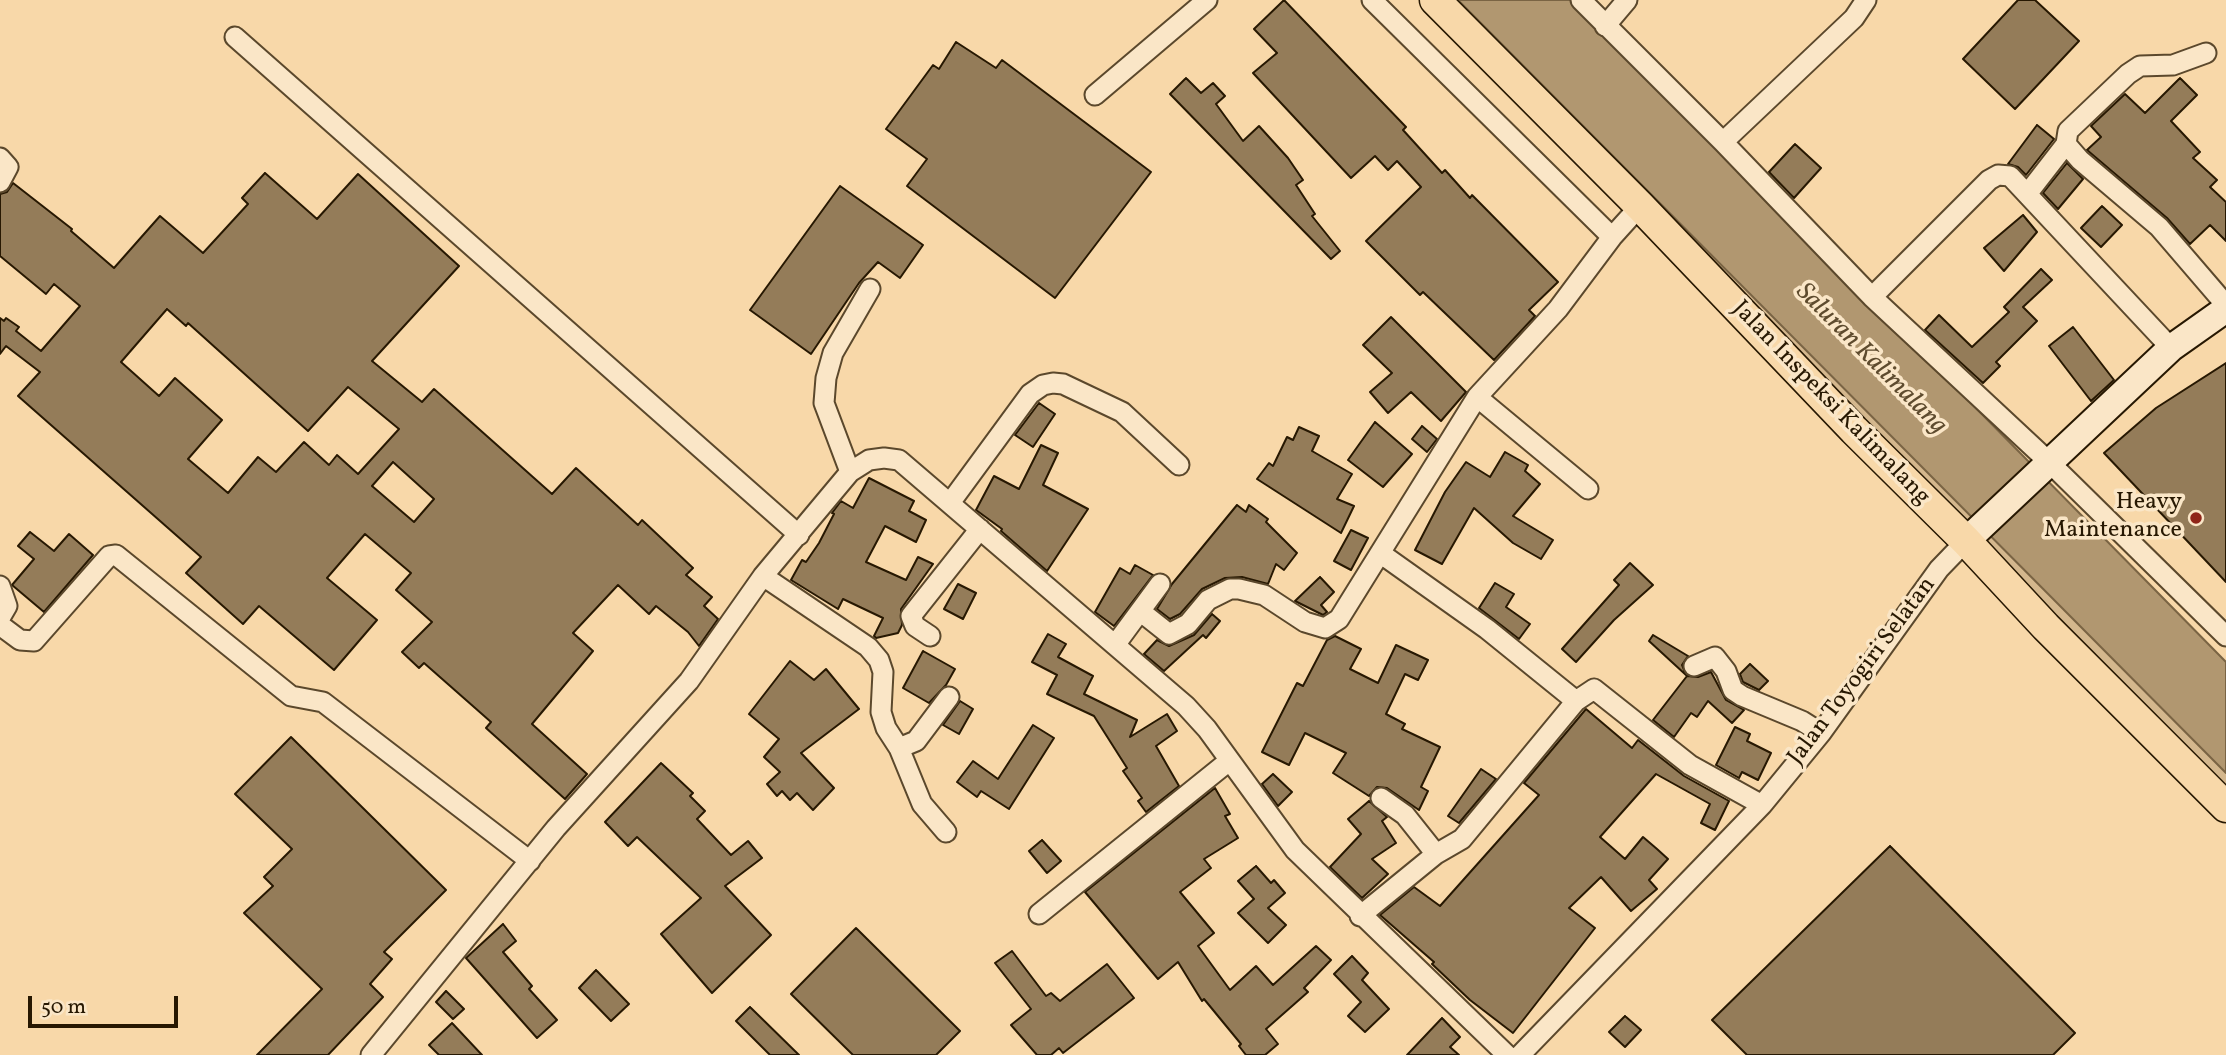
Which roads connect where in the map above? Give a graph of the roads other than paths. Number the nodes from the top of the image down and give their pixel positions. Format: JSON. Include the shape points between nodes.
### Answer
{"nodes":[{"id":1,"x":1207,"y":0,"type":"edge"},
{"id":2,"x":1372,"y":0,"type":"edge"},
{"id":3,"x":1435,"y":0,"type":"edge"},
{"id":4,"x":1581,"y":0,"type":"edge"},
{"id":5,"x":1627,"y":0,"type":"edge"},
{"id":6,"x":1866,"y":0,"type":"edge"},
{"id":7,"x":1605,"y":26,"type":"junction"},
{"id":8,"x":235,"y":37,"type":"dead end"},
{"id":9,"x":2206,"y":52,"type":"dead end"},
{"id":10,"x":1095,"y":95,"type":"dead end"},
{"id":11,"x":1724,"y":142,"type":"junction"},
{"id":12,"x":2066,"y":144,"type":"junction"},
{"id":13,"x":0,"y":158,"type":"edge"},
{"id":14,"x":0,"y":183,"type":"edge"},
{"id":15,"x":2028,"y":193,"type":"junction"},
{"id":16,"x":1640,"y":206,"type":"junction"},
{"id":17,"x":1612,"y":237,"type":"junction"},
{"id":18,"x":870,"y":289,"type":"dead end"},
{"id":19,"x":1872,"y":297,"type":"junction"},
{"id":20,"x":2226,"y":307,"type":"edge"},
{"id":21,"x":2171,"y":348,"type":"junction"},
{"id":22,"x":1477,"y":397,"type":"junction"},
{"id":23,"x":2048,"y":461,"type":"junction"},
{"id":24,"x":1179,"y":465,"type":"dead end"},
{"id":25,"x":850,"y":472,"type":"junction"},
{"id":26,"x":1588,"y":489,"type":"dead end"},
{"id":27,"x":950,"y":503,"type":"junction"},
{"id":28,"x":980,"y":529,"type":"junction"},
{"id":29,"x":799,"y":535,"type":"junction"},
{"id":30,"x":1970,"y":537,"type":"junction"},
{"id":31,"x":1380,"y":553,"type":"junction"},
{"id":32,"x":763,"y":576,"type":"junction"},
{"id":33,"x":1160,"y":584,"type":"dead end"},
{"id":34,"x":0,"y":586,"type":"edge"},
{"id":35,"x":1140,"y":611,"type":"junction"},
{"id":36,"x":0,"y":618,"type":"edge"},
{"id":37,"x":0,"y":625,"type":"edge"},
{"id":38,"x":930,"y":636,"type":"dead end"},
{"id":39,"x":2226,"y":636,"type":"edge"},
{"id":40,"x":1115,"y":645,"type":"junction"},
{"id":41,"x":1694,"y":666,"type":"dead end"},
{"id":42,"x":949,"y":697,"type":"dead end"},
{"id":43,"x":1576,"y":701,"type":"junction"},
{"id":44,"x":1821,"y":733,"type":"junction"},
{"id":45,"x":899,"y":748,"type":"junction"},
{"id":46,"x":1229,"y":761,"type":"junction"},
{"id":47,"x":1381,"y":798,"type":"dead end"},
{"id":48,"x":1762,"y":805,"type":"junction"},
{"id":49,"x":2226,"y":807,"type":"edge"},
{"id":50,"x":946,"y":832,"type":"dead end"},
{"id":51,"x":1436,"y":854,"type":"junction"},
{"id":52,"x":530,"y":861,"type":"junction"},
{"id":53,"x":1039,"y":914,"type":"dead end"},
{"id":54,"x":1360,"y":916,"type":"junction"},
{"id":55,"x":371,"y":1055,"type":"edge"},
{"id":56,"x":1507,"y":1055,"type":"edge"},
{"id":57,"x":1520,"y":1055,"type":"edge"}],
"edges":[{"from":1,"to":10,"type":"street"},
{"from":2,"to":17,"type":"street"},
{"from":3,"to":16,"type":"main road","name":"Jalan Inspeksi Kalimalang"},
{"from":4,"to":7,"type":"street"},
{"from":5,"to":7,"type":"street"},
{"from":6,"to":11,"type":"street","via":[[1854,18]]},
{"from":7,"to":11,"type":"street"},
{"from":8,"to":29,"type":"street"},
{"from":9,"to":12,"type":"street","via":[[2173,65],[2140,66],[2068,131]]},
{"from":11,"to":19,"type":"street"},
{"from":12,"to":15,"type":"street"},
{"from":12,"to":20,"type":"street","via":[[2159,227]]},
{"from":13,"to":14,"type":"street","via":[[8,167]]},
{"from":15,"to":19,"type":"street","via":[[2010,176],[1989,180]]},
{"from":15,"to":21,"type":"street"},
{"from":16,"to":17,"type":"street"},
{"from":16,"to":30,"type":"main road","name":"Jalan Inspeksi Kalimalang"},
{"from":17,"to":22,"type":"street","via":[[1558,309]]},
{"from":18,"to":25,"type":"street","via":[[833,354],[826,378],[824,403]]},
{"from":19,"to":23,"type":"street"},
{"from":20,"to":21,"type":"street","name":"Jalan Toyogiri Selatan"},
{"from":21,"to":23,"type":"street","name":"Jalan Toyogiri Selatan"},
{"from":22,"to":26,"type":"street"},
{"from":22,"to":31,"type":"street"},
{"from":23,"to":30,"type":"street","name":"Jalan Toyogiri Selatan"},
{"from":23,"to":39,"type":"street"},
{"from":24,"to":27,"type":"street","via":[[1122,412],[1053,383],[1030,394]]},
{"from":25,"to":27,"type":"street","via":[[869,460],[899,460]]},
{"from":25,"to":29,"type":"street"},
{"from":27,"to":28,"type":"street"},
{"from":28,"to":38,"type":"street","via":[[911,616],[915,626]]},
{"from":28,"to":40,"type":"street"},
{"from":29,"to":32,"type":"street"},
{"from":30,"to":44,"type":"street","name":"Jalan Toyogiri Selatan","via":[[1939,569]]},
{"from":30,"to":49,"type":"main road","name":"Jalan Inspeksi Kalimalang","via":[[2046,627]]},
{"from":31,"to":35,"type":"street","via":[[1339,620],[1325,628],[1305,622],[1264,595],[1239,589],[1209,600],[1188,624],[1169,634]]},
{"from":31,"to":43,"type":"street","via":[[1487,629]]},
{"from":32,"to":45,"type":"street","via":[[879,660],[883,671],[881,712]]},
{"from":32,"to":52,"type":"street","via":[[689,681]]},
{"from":33,"to":35,"type":"street"},
{"from":34,"to":36,"type":"street","via":[[7,606]]},
{"from":35,"to":40,"type":"street"},
{"from":37,"to":52,"type":"street","via":[[20,640],[34,641],[109,556],[116,555],[291,696],[323,702]]},
{"from":40,"to":46,"type":"street","via":[[1186,706]]},
{"from":41,"to":44,"type":"street","via":[[1715,657],[1733,690]]},
{"from":42,"to":45,"type":"street","via":[[916,741]]},
{"from":43,"to":48,"type":"street","via":[[1589,690],[1597,690],[1690,765]]},
{"from":43,"to":51,"type":"street","via":[[1468,834]]},
{"from":44,"to":48,"type":"street","name":"Jalan Toyogiri Selatan"},
{"from":45,"to":50,"type":"street","via":[[922,804]]},
{"from":46,"to":53,"type":"street"},
{"from":46,"to":54,"type":"street","via":[[1295,850]]},
{"from":47,"to":51,"type":"street","via":[[1405,815]]},
{"from":48,"to":57,"type":"street","name":"Jalan Toyogiri Selatan"},
{"from":51,"to":54,"type":"street"},
{"from":52,"to":55,"type":"street"},
{"from":54,"to":56,"type":"street"}]}
